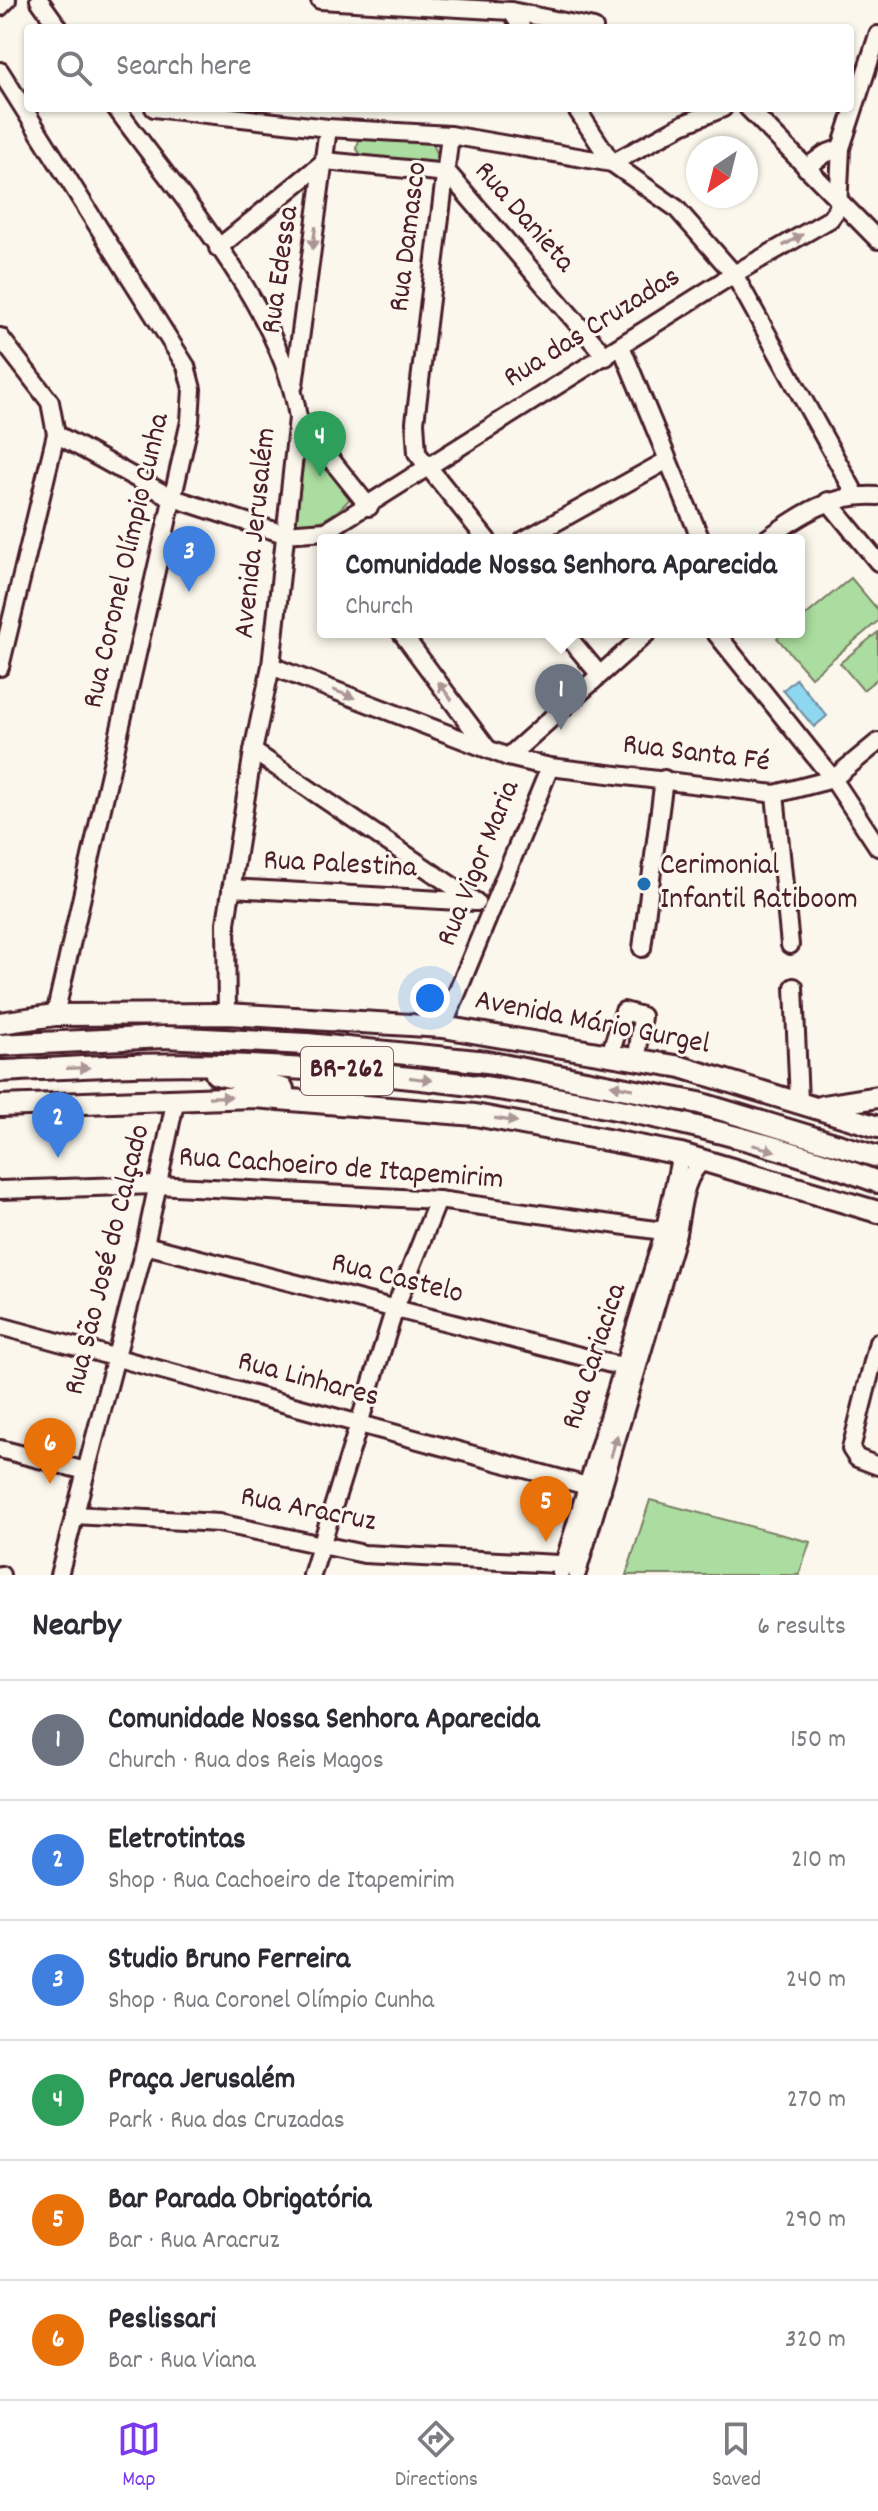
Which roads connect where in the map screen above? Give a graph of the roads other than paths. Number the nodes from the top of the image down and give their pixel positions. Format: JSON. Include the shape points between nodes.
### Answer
{"nodes":[{"id":1,"x":7,"y":0,"type":"edge"},
{"id":2,"x":39,"y":0,"type":"edge"},
{"id":3,"x":320,"y":0,"type":"edge"},
{"id":4,"x":0,"y":7,"type":"edge"},
{"id":5,"x":511,"y":11,"type":"junction"},
{"id":6,"x":56,"y":24,"type":"edge"},
{"id":7,"x":519,"y":24,"type":"edge"},
{"id":8,"x":574,"y":24,"type":"edge"},
{"id":9,"x":878,"y":35,"type":"edge"},
{"id":10,"x":0,"y":71,"type":"edge"},
{"id":11,"x":854,"y":108,"type":"edge"},
{"id":12,"x":24,"y":109,"type":"edge"},
{"id":13,"x":26,"y":112,"type":"edge"},
{"id":14,"x":119,"y":112,"type":"edge"},
{"id":15,"x":189,"y":112,"type":"edge"},
{"id":16,"x":579,"y":112,"type":"edge"},
{"id":17,"x":713,"y":112,"type":"edge"},
{"id":18,"x":752,"y":112,"type":"edge"},
{"id":19,"x":853,"y":112,"type":"edge"},
{"id":20,"x":328,"y":128,"type":"junction"},
{"id":21,"x":450,"y":135,"type":"junction"},
{"id":22,"x":841,"y":148,"type":"junction"},
{"id":23,"x":325,"y":161,"type":"junction"},
{"id":24,"x":612,"y":163,"type":"junction"},
{"id":25,"x":806,"y":168,"type":"junction"},
{"id":26,"x":448,"y":173,"type":"junction"},
{"id":27,"x":838,"y":196,"type":"junction"},
{"id":28,"x":878,"y":240,"type":"edge"},
{"id":29,"x":218,"y":248,"type":"junction"},
{"id":30,"x":734,"y":274,"type":"junction"},
{"id":31,"x":0,"y":337,"type":"edge"},
{"id":32,"x":621,"y":346,"type":"junction"},
{"id":33,"x":7,"y":354,"type":"edge"},
{"id":34,"x":606,"y":357,"type":"junction"},
{"id":35,"x":294,"y":386,"type":"junction"},
{"id":36,"x":298,"y":418,"type":"junction"},
{"id":37,"x":56,"y":434,"type":"junction"},
{"id":38,"x":666,"y":461,"type":"junction"},
{"id":39,"x":426,"y":466,"type":"junction"},
{"id":40,"x":856,"y":495,"type":"junction"},
{"id":41,"x":878,"y":496,"type":"edge"},
{"id":42,"x":170,"y":497,"type":"junction"},
{"id":43,"x":828,"y":501,"type":"junction"},
{"id":44,"x":369,"y":507,"type":"junction"},
{"id":45,"x":284,"y":534,"type":"junction"},
{"id":46,"x":333,"y":534,"type":"edge"},
{"id":47,"x":482,"y":534,"type":"edge"},
{"id":48,"x":535,"y":534,"type":"edge"},
{"id":49,"x":698,"y":534,"type":"edge"},
{"id":50,"x":773,"y":534,"type":"edge"},
{"id":51,"x":317,"y":535,"type":"edge"},
{"id":52,"x":878,"y":562,"type":"edge"},
{"id":53,"x":5,"y":614,"type":"edge"},
{"id":54,"x":405,"y":638,"type":"edge"},
{"id":55,"x":569,"y":638,"type":"edge"},
{"id":56,"x":641,"y":638,"type":"edge"},
{"id":57,"x":720,"y":638,"type":"edge"},
{"id":58,"x":271,"y":666,"type":"junction"},
{"id":59,"x":0,"y":667,"type":"edge"},
{"id":60,"x":599,"y":674,"type":"junction"},
{"id":61,"x":878,"y":742,"type":"edge"},
{"id":62,"x":488,"y":749,"type":"junction"},
{"id":63,"x":253,"y":751,"type":"junction"},
{"id":64,"x":508,"y":757,"type":"junction"},
{"id":65,"x":550,"y":767,"type":"junction"},
{"id":66,"x":664,"y":779,"type":"junction"},
{"id":67,"x":833,"y":779,"type":"junction"},
{"id":68,"x":775,"y":794,"type":"junction"},
{"id":69,"x":878,"y":847,"type":"edge"},
{"id":70,"x":231,"y":888,"type":"junction"},
{"id":71,"x":485,"y":904,"type":"junction"},
{"id":72,"x":790,"y":945,"type":"dead end"},
{"id":73,"x":642,"y":948,"type":"dead end"},
{"id":74,"x":794,"y":987,"type":"dead end"},
{"id":75,"x":227,"y":1014,"type":"junction"},
{"id":76,"x":45,"y":1017,"type":"junction"},
{"id":77,"x":338,"y":1019,"type":"junction"},
{"id":78,"x":0,"y":1023,"type":"edge"},
{"id":79,"x":443,"y":1027,"type":"junction"},
{"id":80,"x":164,"y":1037,"type":"junction"},
{"id":81,"x":512,"y":1037,"type":"junction"},
{"id":82,"x":115,"y":1039,"type":"junction"},
{"id":83,"x":0,"y":1045,"type":"edge"},
{"id":84,"x":610,"y":1054,"type":"junction"},
{"id":85,"x":637,"y":1059,"type":"junction"},
{"id":86,"x":173,"y":1064,"type":"junction"},
{"id":87,"x":0,"y":1071,"type":"edge"},
{"id":88,"x":582,"y":1080,"type":"junction"},
{"id":89,"x":761,"y":1091,"type":"junction"},
{"id":90,"x":878,"y":1097,"type":"edge"},
{"id":91,"x":176,"y":1098,"type":"junction"},
{"id":92,"x":699,"y":1103,"type":"junction"},
{"id":93,"x":348,"y":1104,"type":"junction"},
{"id":94,"x":808,"y":1104,"type":"junction"},
{"id":95,"x":0,"y":1106,"type":"edge"},
{"id":96,"x":689,"y":1127,"type":"junction"},
{"id":97,"x":878,"y":1127,"type":"edge"},
{"id":98,"x":681,"y":1154,"type":"junction"},
{"id":99,"x":878,"y":1157,"type":"edge"},
{"id":100,"x":704,"y":1160,"type":"junction"},
{"id":101,"x":878,"y":1182,"type":"edge"},
{"id":102,"x":156,"y":1185,"type":"junction"},
{"id":103,"x":0,"y":1190,"type":"edge"},
{"id":104,"x":438,"y":1200,"type":"junction"},
{"id":105,"x":878,"y":1212,"type":"edge"},
{"id":106,"x":671,"y":1233,"type":"junction"},
{"id":107,"x":145,"y":1245,"type":"junction"},
{"id":108,"x":395,"y":1308,"type":"junction"},
{"id":109,"x":0,"y":1326,"type":"edge"},
{"id":110,"x":878,"y":1342,"type":"edge"},
{"id":111,"x":115,"y":1358,"type":"junction"},
{"id":112,"x":628,"y":1368,"type":"junction"},
{"id":113,"x":359,"y":1424,"type":"junction"},
{"id":114,"x":0,"y":1449,"type":"edge"},
{"id":115,"x":878,"y":1466,"type":"edge"},
{"id":116,"x":86,"y":1471,"type":"junction"},
{"id":117,"x":594,"y":1488,"type":"junction"},
{"id":118,"x":74,"y":1515,"type":"junction"},
{"id":119,"x":322,"y":1547,"type":"junction"},
{"id":120,"x":570,"y":1570,"type":"edge"},
{"id":121,"x":59,"y":1575,"type":"edge"},
{"id":122,"x":312,"y":1575,"type":"edge"}],
"edges":[{"from":1,"to":4,"type":"street"},
{"from":2,"to":6,"type":"street"},
{"from":3,"to":5,"type":"street"},
{"from":5,"to":7,"type":"street"},
{"from":5,"to":8,"type":"street"},
{"from":9,"to":11,"type":"street"},
{"from":10,"to":12,"type":"street","name":"Rua Coronel Olímpio Cunha"},
{"from":13,"to":42,"type":"street","name":"Rua Coronel Olímpio Cunha","via":[[186,366],[192,389],[190,421]]},
{"from":14,"to":29,"type":"street","name":"Avenida Jerusalém"},
{"from":15,"to":20,"type":"street","name":"Rua Damasco"},
{"from":16,"to":24,"type":"street"},
{"from":17,"to":24,"type":"street"},
{"from":18,"to":25,"type":"street"},
{"from":19,"to":22,"type":"street"},
{"from":20,"to":21,"type":"street","name":"Rua Damasco"},
{"from":20,"to":23,"type":"street","name":"Rua Edessa"},
{"from":21,"to":24,"type":"street"},
{"from":21,"to":26,"type":"street","name":"Rua Damasco"},
{"from":22,"to":25,"type":"street"},
{"from":22,"to":27,"type":"street"},
{"from":23,"to":26,"type":"street","name":"Rua Danieta"},
{"from":23,"to":29,"type":"street"},
{"from":23,"to":35,"type":"street","name":"Rua Edessa","one_way":true},
{"from":24,"to":30,"type":"street","via":[[676,208]]},
{"from":25,"to":27,"type":"street"},
{"from":26,"to":34,"type":"street","name":"Rua Danieta"},
{"from":26,"to":39,"type":"street","name":"Rua Damasco","via":[[415,422],[417,453]]},
{"from":27,"to":28,"type":"street"},
{"from":30,"to":27,"type":"street","name":"Rua das Cruzadas","one_way":true,"via":[[830,219]]},
{"from":29,"to":35,"type":"street","name":"Avenida Jerusalém","via":[[273,335]]},
{"from":30,"to":32,"type":"street","name":"Rua das Cruzadas"},
{"from":30,"to":40,"type":"street"},
{"from":31,"to":33,"type":"street"},
{"from":32,"to":34,"type":"street","name":"Rua das Cruzadas"},
{"from":32,"to":38,"type":"street"},
{"from":33,"to":37,"type":"street","via":[[50,402]]},
{"from":34,"to":39,"type":"street","name":"Rua das Cruzadas"},
{"from":35,"to":36,"type":"street","name":"Avenida Jerusalém"},
{"from":36,"to":44,"type":"street"},
{"from":36,"to":45,"type":"street","name":"Avenida Jerusalém"},
{"from":37,"to":42,"type":"street"},
{"from":37,"to":53,"type":"street"},
{"from":38,"to":48,"type":"street"},
{"from":38,"to":49,"type":"street"},
{"from":39,"to":44,"type":"street","name":"Rua das Cruzadas"},
{"from":39,"to":47,"type":"street"},
{"from":40,"to":41,"type":"street"},
{"from":40,"to":43,"type":"street"},
{"from":42,"to":45,"type":"street"},
{"from":42,"to":76,"type":"street","name":"Rua Coronel Olímpio Cunha"},
{"from":43,"to":50,"type":"street"},
{"from":43,"to":52,"type":"street"},
{"from":44,"to":46,"type":"street","name":"Rua das Cruzadas"},
{"from":45,"to":51,"type":"street","name":"Rua das Cruzadas"},
{"from":45,"to":58,"type":"street","name":"Avenida Jerusalém"},
{"from":53,"to":59,"type":"street"},
{"from":62,"to":54,"type":"street","one_way":true},
{"from":55,"to":60,"type":"street"},
{"from":56,"to":60,"type":"street"},
{"from":57,"to":67,"type":"street"},
{"from":58,"to":62,"type":"street","name":"Rua Santa Fé","one_way":true},
{"from":58,"to":63,"type":"street","name":"Avenida Jerusalém"},
{"from":60,"to":64,"type":"street"},
{"from":61,"to":67,"type":"street","name":"Rua Santa Fé"},
{"from":62,"to":64,"type":"street","name":"Rua Santa Fé"},
{"from":63,"to":70,"type":"street","name":"Avenida Jerusalém"},
{"from":63,"to":71,"type":"street"},
{"from":64,"to":65,"type":"street","name":"Rua Santa Fé"},
{"from":65,"to":66,"type":"street","name":"Rua Santa Fé"},
{"from":65,"to":71,"type":"street","name":"Rua Vigor Maria"},
{"from":66,"to":68,"type":"street","name":"Rua Santa Fé"},
{"from":66,"to":73,"type":"street"},
{"from":67,"to":68,"type":"street","name":"Rua Santa Fé"},
{"from":67,"to":69,"type":"street"},
{"from":68,"to":72,"type":"street"},
{"from":70,"to":71,"type":"street","name":"Rua Palestina"},
{"from":70,"to":75,"type":"street","name":"Avenida Jerusalém"},
{"from":71,"to":79,"type":"street","name":"Rua Vigor Maria"},
{"from":74,"to":94,"type":"street"},
{"from":75,"to":76,"type":"main road","name":"Avenida Mário Gurgel","number":"BR-262"},
{"from":75,"to":77,"type":"main road","name":"Avenida Mário Gurgel","number":"BR-262"},
{"from":76,"to":78,"type":"main road","name":"Avenida Mário Gurgel","number":"BR-262"},
{"from":76,"to":82,"type":"main road"},
{"from":77,"to":79,"type":"main road","name":"Avenida Mário Gurgel","number":"BR-262"},
{"from":77,"to":80,"type":"main road"},
{"from":79,"to":81,"type":"main road","name":"Avenida Mário Gurgel","number":"BR-262"},
{"from":80,"to":82,"type":"main road","name":"Avenida Mário Gurgel","number":"BR-262"},
{"from":80,"to":88,"type":"main road","name":"Avenida Mário Gurgel","number":"BR-262","via":[[457,1059]]},
{"from":81,"to":84,"type":"main road","name":"Avenida Mário Gurgel","number":"BR-262"},
{"from":81,"to":88,"type":"main road"},
{"from":82,"to":83,"type":"main road","name":"Avenida Mário Gurgel","number":"BR-262"},
{"from":84,"to":85,"type":"main road","name":"Avenida Mário Gurgel","number":"BR-262"},
{"from":84,"to":85,"type":"street","via":[[624,1011],[642,1016]]},
{"from":85,"to":89,"type":"main road","name":"Avenida Mário Gurgel","number":"BR-262"},
{"from":87,"to":86,"type":"main road","number":"BR-262","one_way":true},
{"from":86,"to":93,"type":"main road"},
{"from":86,"to":96,"type":"main road","number":"BR-262","one_way":true,"via":[[372,1072],[518,1093]]},
{"from":92,"to":88,"type":"main road","name":"Avenida Mário Gurgel","number":"BR-262","one_way":true},
{"from":89,"to":92,"type":"main road","via":[[711,1089]]},
{"from":89,"to":94,"type":"main road","name":"Avenida Mário Gurgel","number":"BR-262"},
{"from":90,"to":94,"type":"main road"},
{"from":91,"to":93,"type":"main road","number":"BR-262","one_way":true},
{"from":91,"to":95,"type":"main road","number":"BR-262"},
{"from":91,"to":102,"type":"street","name":"Rua São José do Calçado"},
{"from":92,"to":96,"type":"main road"},
{"from":92,"to":99,"type":"main road","name":"Avenida Mário Gurgel","number":"BR-262"},
{"from":93,"to":98,"type":"main road","number":"BR-262","one_way":true,"via":[[475,1115]]},
{"from":94,"to":97,"type":"main road","name":"Avenida Mário Gurgel","number":"BR-262"},
{"from":96,"to":98,"type":"main road"},
{"from":96,"to":101,"type":"main road","number":"BR-262","one_way":true},
{"from":98,"to":100,"type":"main road","number":"BR-262"},
{"from":98,"to":106,"type":"street","name":"Rua Cariacica"},
{"from":100,"to":105,"type":"main road","number":"BR-262"},
{"from":100,"to":106,"type":"street","name":"Rua Cariacica","via":[[689,1179]]},
{"from":102,"to":103,"type":"street","name":"Rua Cachoeiro de Itapemirim"},
{"from":102,"to":104,"type":"street","name":"Rua Cachoeiro de Itapemirim"},
{"from":102,"to":107,"type":"street","name":"Rua São José do Calçado"},
{"from":104,"to":106,"type":"street","name":"Rua Cachoeiro de Itapemirim"},
{"from":104,"to":108,"type":"street"},
{"from":106,"to":112,"type":"street","name":"Rua Cariacica"},
{"from":107,"to":108,"type":"street","name":"Rua Castelo"},
{"from":107,"to":111,"type":"street","name":"Rua São José do Calçado"},
{"from":108,"to":112,"type":"street","name":"Rua Castelo"},
{"from":108,"to":113,"type":"street"},
{"from":109,"to":111,"type":"street","name":"Rua Linhares"},
{"from":110,"to":115,"type":"street","via":[[851,1449],[857,1458]]},
{"from":111,"to":113,"type":"street","name":"Rua Linhares"},
{"from":111,"to":116,"type":"street","name":"Rua São José do Calçado"},
{"from":112,"to":117,"type":"street","name":"Rua Cariacica"},
{"from":113,"to":117,"type":"street","name":"Rua Linhares"},
{"from":113,"to":119,"type":"street"},
{"from":114,"to":116,"type":"street"},
{"from":116,"to":118,"type":"street","name":"Rua São José do Calçado"},
{"from":117,"to":120,"type":"street","name":"Rua Cariacica"},
{"from":118,"to":119,"type":"street","name":"Rua Aracruz","via":[[219,1523]]},
{"from":118,"to":121,"type":"street","name":"Rua São José do Calçado"},
{"from":119,"to":120,"type":"street","name":"Rua Aracruz"},
{"from":119,"to":122,"type":"street"}]}
